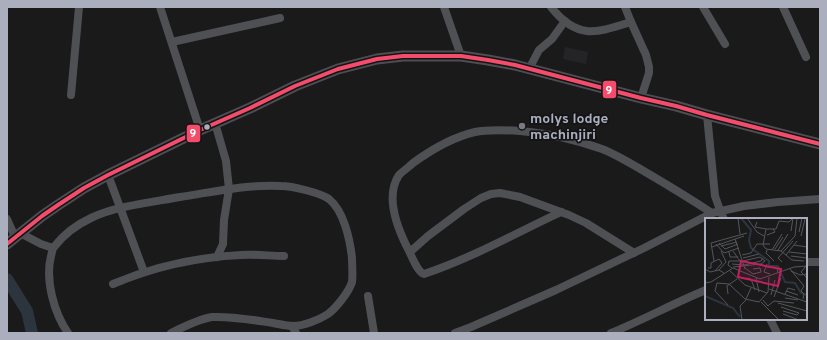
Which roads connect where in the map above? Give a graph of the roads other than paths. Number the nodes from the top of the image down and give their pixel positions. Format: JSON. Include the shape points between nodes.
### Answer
{"nodes":[{"id":1,"x":79,"y":7,"type":"edge"},
{"id":2,"x":160,"y":7,"type":"edge"},
{"id":3,"x":444,"y":7,"type":"edge"},
{"id":4,"x":551,"y":7,"type":"edge"},
{"id":5,"x":625,"y":7,"type":"edge"},
{"id":6,"x":703,"y":7,"type":"edge"},
{"id":7,"x":782,"y":7,"type":"edge"},
{"id":8,"x":280,"y":18,"type":"dead end"},
{"id":9,"x":565,"y":21,"type":"junction"},
{"id":10,"x":631,"y":22,"type":"junction"},
{"id":11,"x":172,"y":42,"type":"junction"},
{"id":12,"x":725,"y":44,"type":"dead end"},
{"id":13,"x":461,"y":56,"type":"junction"},
{"id":14,"x":806,"y":57,"type":"dead end"},
{"id":15,"x":529,"y":69,"type":"junction"},
{"id":16,"x":71,"y":95,"type":"dead end"},
{"id":17,"x":641,"y":98,"type":"junction"},
{"id":18,"x":707,"y":115,"type":"junction"},
{"id":19,"x":215,"y":123,"type":"junction"},
{"id":20,"x":200,"y":130,"type":"junction"},
{"id":21,"x":820,"y":144,"type":"edge"},
{"id":22,"x":108,"y":175,"type":"junction"},
{"id":23,"x":229,"y":189,"type":"junction"},
{"id":24,"x":820,"y":199,"type":"edge"},
{"id":25,"x":120,"y":208,"type":"junction"},
{"id":26,"x":561,"y":212,"type":"junction"},
{"id":27,"x":716,"y":212,"type":"junction"},
{"id":28,"x":723,"y":218,"type":"edge"},
{"id":29,"x":7,"y":219,"type":"edge"},
{"id":30,"x":14,"y":238,"type":"edge"},
{"id":31,"x":53,"y":248,"type":"junction"},
{"id":32,"x":410,"y":252,"type":"junction"},
{"id":33,"x":634,"y":253,"type":"junction"},
{"id":34,"x":284,"y":256,"type":"dead end"},
{"id":35,"x":217,"y":257,"type":"junction"},
{"id":36,"x":807,"y":262,"type":"edge"},
{"id":37,"x":820,"y":262,"type":"edge"},
{"id":38,"x":144,"y":272,"type":"junction"},
{"id":39,"x":113,"y":284,"type":"dead end"},
{"id":40,"x":705,"y":290,"type":"edge"},
{"id":41,"x":368,"y":296,"type":"dead end"},
{"id":42,"x":770,"y":320,"type":"edge"},
{"id":43,"x":294,"y":329,"type":"edge"},
{"id":44,"x":68,"y":333,"type":"edge"},
{"id":45,"x":171,"y":333,"type":"edge"},
{"id":46,"x":374,"y":333,"type":"edge"},
{"id":47,"x":456,"y":333,"type":"edge"},
{"id":48,"x":611,"y":333,"type":"edge"},
{"id":49,"x":777,"y":333,"type":"edge"}],
"edges":[{"from":1,"to":16,"type":"street"},
{"from":2,"to":11,"type":"street"},
{"from":3,"to":13,"type":"street"},
{"from":4,"to":9,"type":"street"},
{"from":5,"to":10,"type":"street"},
{"from":6,"to":12,"type":"street"},
{"from":7,"to":14,"type":"street"},
{"from":8,"to":11,"type":"street"},
{"from":9,"to":10,"type":"street","via":[[579,30],[589,32],[607,30]]},
{"from":9,"to":15,"type":"street","via":[[552,39],[539,50]]},
{"from":10,"to":17,"type":"street","via":[[649,67]]},
{"from":11,"to":20,"type":"street"},
{"from":13,"to":15,"type":"main road"},
{"from":13,"to":19,"type":"main road","via":[[377,58],[338,69],[295,86]]},
{"from":15,"to":17,"type":"main road"},
{"from":17,"to":18,"type":"main road"},
{"from":18,"to":21,"type":"main road"},
{"from":18,"to":27,"type":"street"},
{"from":19,"to":20,"type":"main road"},
{"from":19,"to":23,"type":"street","via":[[226,161]]},
{"from":20,"to":22,"type":"main road"},
{"from":22,"to":25,"type":"street"},
{"from":22,"to":30,"type":"main road","via":[[68,198]]},
{"from":23,"to":25,"type":"street"},
{"from":23,"to":35,"type":"street","via":[[223,244]]},
{"from":23,"to":43,"type":"street","via":[[282,186],[310,192],[329,199],[342,216],[353,268],[351,283],[339,303],[328,314]]},
{"from":24,"to":27,"type":"street","via":[[771,202]]},
{"from":25,"to":31,"type":"street","via":[[93,217],[79,225]]},
{"from":25,"to":38,"type":"street"},
{"from":26,"to":32,"type":"street","via":[[520,197],[491,194],[464,209]]},
{"from":26,"to":32,"type":"street","via":[[483,250],[424,274],[419,272]]},
{"from":26,"to":33,"type":"street","via":[[586,223]]},
{"from":27,"to":28,"type":"street"},
{"from":27,"to":32,"type":"street","via":[[604,150],[536,132],[475,132],[425,154],[400,175],[394,188],[394,211]]},
{"from":27,"to":33,"type":"street"},
{"from":29,"to":30,"type":"street"},
{"from":30,"to":31,"type":"street"},
{"from":31,"to":44,"type":"street","via":[[49,278],[51,293]]},
{"from":33,"to":47,"type":"street","via":[[537,299]]},
{"from":34,"to":35,"type":"street"},
{"from":35,"to":38,"type":"street"},
{"from":36,"to":37,"type":"street"},
{"from":38,"to":39,"type":"street"},
{"from":40,"to":48,"type":"street"},
{"from":41,"to":46,"type":"street"},
{"from":42,"to":49,"type":"street"},
{"from":43,"to":45,"type":"street","via":[[233,318],[211,317]]}]}
